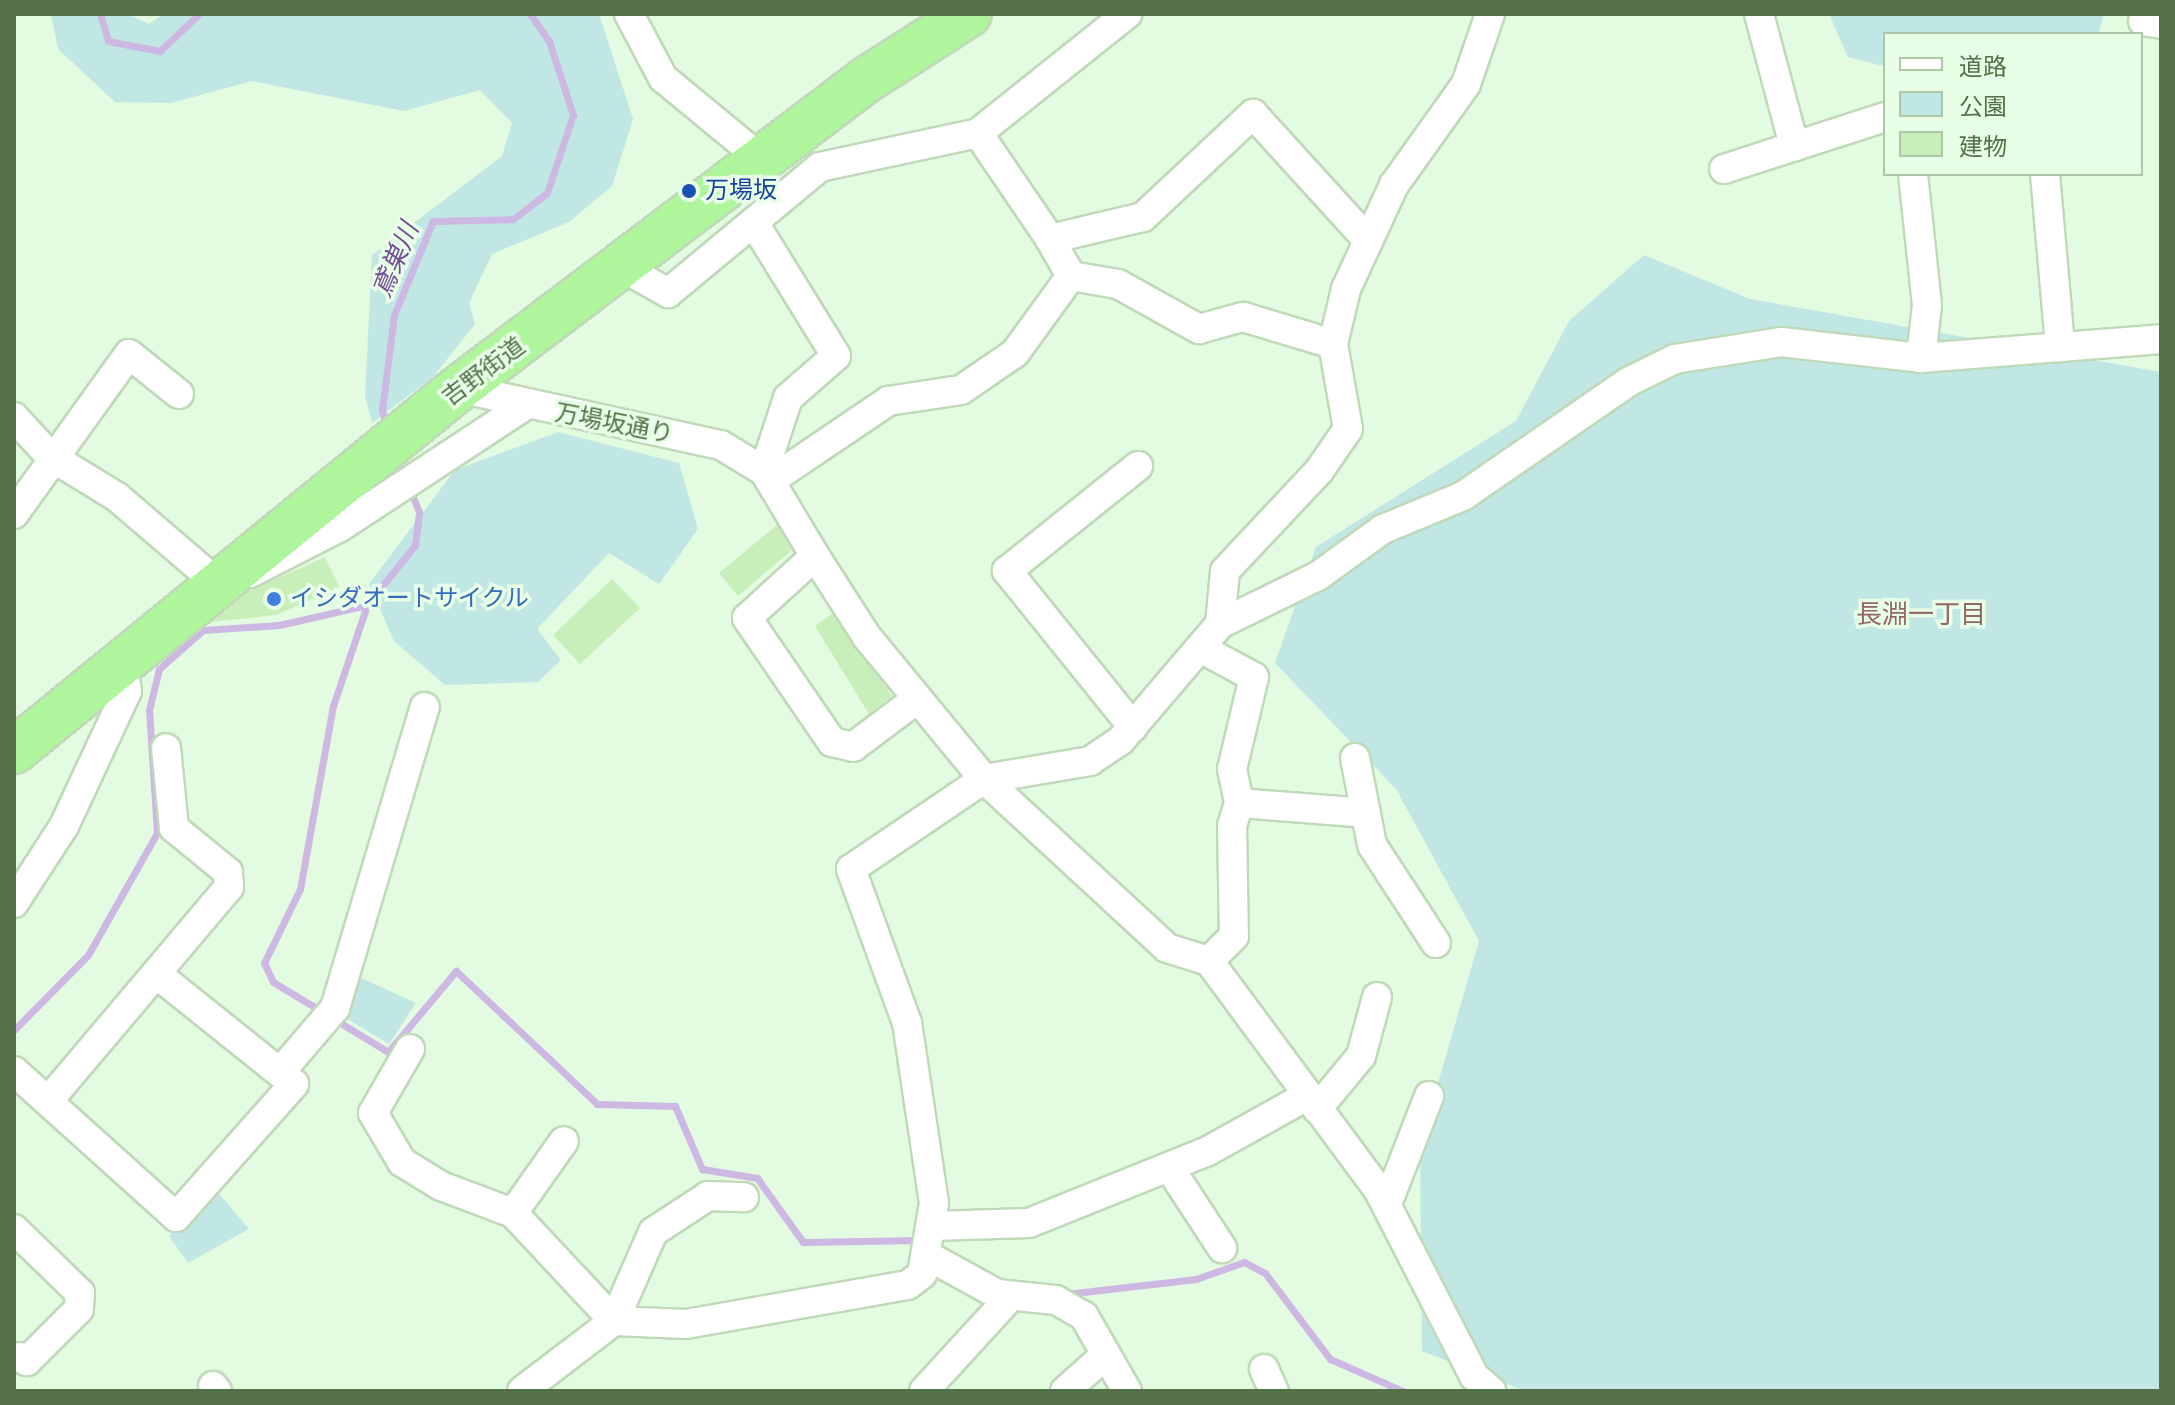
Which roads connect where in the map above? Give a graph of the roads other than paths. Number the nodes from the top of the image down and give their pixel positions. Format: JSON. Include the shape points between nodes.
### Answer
{"nodes":[{"id":1,"x":629,"y":14,"type":"edge"},
{"id":2,"x":969,"y":14,"type":"edge"},
{"id":3,"x":1127,"y":14,"type":"edge"},
{"id":4,"x":1490,"y":14,"type":"edge"},
{"id":5,"x":1759,"y":14,"type":"edge"},
{"id":6,"x":1883,"y":118,"type":"edge"},
{"id":7,"x":978,"y":133,"type":"junction"},
{"id":8,"x":1794,"y":146,"type":"junction"},
{"id":9,"x":765,"y":162,"type":"junction"},
{"id":10,"x":1724,"y":169,"type":"dead end"},
{"id":11,"x":1913,"y":176,"type":"edge"},
{"id":12,"x":2045,"y":176,"type":"edge"},
{"id":13,"x":754,"y":223,"type":"junction"},
{"id":14,"x":1365,"y":237,"type":"junction"},
{"id":15,"x":1050,"y":239,"type":"junction"},
{"id":16,"x":624,"y":268,"type":"junction"},
{"id":17,"x":1071,"y":276,"type":"junction"},
{"id":18,"x":2161,"y":339,"type":"edge"},
{"id":19,"x":1333,"y":344,"type":"junction"},
{"id":20,"x":2060,"y":347,"type":"junction"},
{"id":21,"x":1921,"y":358,"type":"junction"},
{"id":22,"x":459,"y":388,"type":"junction"},
{"id":23,"x":179,"y":394,"type":"dead end"},
{"id":24,"x":524,"y":406,"type":"junction"},
{"id":25,"x":14,"y":417,"type":"edge"},
{"id":26,"x":50,"y":456,"type":"junction"},
{"id":27,"x":398,"y":465,"type":"junction"},
{"id":28,"x":1138,"y":466,"type":"dead end"},
{"id":29,"x":767,"y":476,"type":"junction"},
{"id":30,"x":14,"y":514,"type":"edge"},
{"id":31,"x":815,"y":556,"type":"junction"},
{"id":32,"x":221,"y":579,"type":"junction"},
{"id":33,"x":1220,"y":624,"type":"junction"},
{"id":34,"x":1200,"y":648,"type":"junction"},
{"id":35,"x":122,"y":662,"type":"junction"},
{"id":36,"x":917,"y":699,"type":"junction"},
{"id":37,"x":425,"y":707,"type":"dead end"},
{"id":38,"x":1133,"y":727,"type":"junction"},
{"id":39,"x":166,"y":748,"type":"dead end"},
{"id":40,"x":14,"y":751,"type":"edge"},
{"id":41,"x":1355,"y":758,"type":"dead end"},
{"id":42,"x":984,"y":779,"type":"junction"},
{"id":43,"x":1239,"y":803,"type":"junction"},
{"id":44,"x":1366,"y":813,"type":"junction"},
{"id":45,"x":14,"y":903,"type":"edge"},
{"id":46,"x":1436,"y":943,"type":"dead end"},
{"id":47,"x":1209,"y":961,"type":"junction"},
{"id":48,"x":158,"y":975,"type":"junction"},
{"id":49,"x":1377,"y":997,"type":"dead end"},
{"id":50,"x":410,"y":1049,"type":"dead end"},
{"id":51,"x":282,"y":1070,"type":"junction"},
{"id":52,"x":14,"y":1071,"type":"edge"},
{"id":53,"x":1429,"y":1096,"type":"dead end"},
{"id":54,"x":49,"y":1100,"type":"junction"},
{"id":55,"x":1312,"y":1102,"type":"junction"},
{"id":56,"x":564,"y":1141,"type":"dead end"},
{"id":57,"x":1169,"y":1167,"type":"junction"},
{"id":58,"x":744,"y":1197,"type":"dead end"},
{"id":59,"x":1387,"y":1204,"type":"junction"},
{"id":60,"x":513,"y":1213,"type":"junction"},
{"id":61,"x":932,"y":1227,"type":"junction"},
{"id":62,"x":14,"y":1229,"type":"edge"},
{"id":63,"x":1222,"y":1248,"type":"dead end"},
{"id":64,"x":928,"y":1256,"type":"junction"},
{"id":65,"x":1011,"y":1296,"type":"junction"},
{"id":66,"x":614,"y":1321,"type":"junction"},
{"id":67,"x":20,"y":1357,"type":"dead end"},
{"id":68,"x":1102,"y":1358,"type":"junction"},
{"id":69,"x":1478,"y":1386,"type":"edge"},
{"id":70,"x":522,"y":1391,"type":"edge"},
{"id":71,"x":924,"y":1391,"type":"edge"},
{"id":72,"x":1065,"y":1391,"type":"edge"},
{"id":73,"x":1127,"y":1391,"type":"edge"}],
"edges":[{"from":1,"to":9,"type":"street","via":[[663,78]]},
{"from":2,"to":9,"type":"highway","name":"吉野街道","via":[[866,80]]},
{"from":3,"to":7,"type":"street"},
{"from":4,"to":14,"type":"street","via":[[1466,84],[1427,133]]},
{"from":5,"to":8,"type":"street"},
{"from":6,"to":8,"type":"street"},
{"from":7,"to":13,"type":"street","via":[[820,167]]},
{"from":7,"to":15,"type":"street"},
{"from":8,"to":10,"type":"street"},
{"from":9,"to":16,"type":"highway","name":"吉野街道"},
{"from":11,"to":21,"type":"street","via":[[1927,305]]},
{"from":12,"to":20,"type":"street"},
{"from":13,"to":16,"type":"street","via":[[668,293],[644,286]]},
{"from":13,"to":29,"type":"street","via":[[836,356],[788,398]]},
{"from":14,"to":15,"type":"street","via":[[1253,114],[1143,217]]},
{"from":14,"to":19,"type":"street"},
{"from":15,"to":17,"type":"street"},
{"from":16,"to":22,"type":"highway","name":"吉野街道"},
{"from":17,"to":19,"type":"street","via":[[1118,284],[1199,329],[1243,317]]},
{"from":17,"to":29,"type":"street","via":[[1004,361],[961,390],[888,401]]},
{"from":18,"to":20,"type":"street"},
{"from":19,"to":33,"type":"street","via":[[1348,429],[1319,471],[1225,571]]},
{"from":20,"to":21,"type":"street"},
{"from":21,"to":33,"type":"street","via":[[1781,342],[1675,359],[1628,382],[1463,496],[1383,529],[1318,576]]},
{"from":22,"to":24,"type":"street","name":"万場坂通り"},
{"from":22,"to":27,"type":"highway","name":"吉野街道"},
{"from":23,"to":26,"type":"street","via":[[129,354]]},
{"from":24,"to":27,"type":"street"},
{"from":24,"to":29,"type":"street","name":"万場坂通り","via":[[721,445]]},
{"from":25,"to":26,"type":"street"},
{"from":26,"to":30,"type":"street"},
{"from":26,"to":32,"type":"street","via":[[117,497]]},
{"from":27,"to":32,"type":"highway","name":"吉野街道"},
{"from":28,"to":38,"type":"street","via":[[1007,571]]},
{"from":29,"to":31,"type":"street"},
{"from":31,"to":36,"type":"street"},
{"from":31,"to":36,"type":"street","via":[[747,618],[832,742],[853,747]]},
{"from":32,"to":35,"type":"highway","name":"吉野街道"},
{"from":33,"to":34,"type":"street"},
{"from":34,"to":38,"type":"street"},
{"from":34,"to":43,"type":"street","via":[[1254,677],[1232,769]]},
{"from":35,"to":40,"type":"highway","name":"吉野街道"},
{"from":35,"to":45,"type":"street","via":[[127,691],[64,826]]},
{"from":36,"to":42,"type":"street"},
{"from":37,"to":51,"type":"street","via":[[330,1016]]},
{"from":38,"to":42,"type":"street","via":[[1068,769]]},
{"from":39,"to":48,"type":"street","via":[[174,828],[228,872],[229,887]]},
{"from":41,"to":44,"type":"street"},
{"from":42,"to":47,"type":"street","via":[[1167,948]]},
{"from":42,"to":61,"type":"street","via":[[851,869],[907,1023]]},
{"from":43,"to":44,"type":"street"},
{"from":43,"to":47,"type":"street","via":[[1232,826],[1234,936]]},
{"from":44,"to":46,"type":"street","via":[[1372,845]]},
{"from":47,"to":55,"type":"street"},
{"from":48,"to":51,"type":"street"},
{"from":48,"to":54,"type":"street"},
{"from":49,"to":55,"type":"street","via":[[1361,1056]]},
{"from":50,"to":60,"type":"street","via":[[373,1113],[402,1162],[441,1186]]},
{"from":51,"to":54,"type":"street","via":[[294,1084],[176,1217]]},
{"from":52,"to":54,"type":"street"},
{"from":53,"to":59,"type":"street"},
{"from":55,"to":57,"type":"street"},
{"from":55,"to":59,"type":"street"},
{"from":56,"to":60,"type":"street"},
{"from":57,"to":61,"type":"street","via":[[1029,1223]]},
{"from":57,"to":63,"type":"street"},
{"from":58,"to":66,"type":"street","via":[[708,1196],[653,1232]]},
{"from":59,"to":69,"type":"street"},
{"from":60,"to":66,"type":"street"},
{"from":61,"to":64,"type":"street"},
{"from":62,"to":67,"type":"street","via":[[80,1293],[79,1309],[27,1361]]},
{"from":64,"to":65,"type":"street"},
{"from":64,"to":66,"type":"street","via":[[922,1274],[908,1285],[686,1324]]},
{"from":65,"to":68,"type":"street","via":[[1056,1300],[1084,1316]]},
{"from":65,"to":71,"type":"street"},
{"from":66,"to":70,"type":"street"},
{"from":68,"to":72,"type":"street"},
{"from":68,"to":73,"type":"street"}]}
